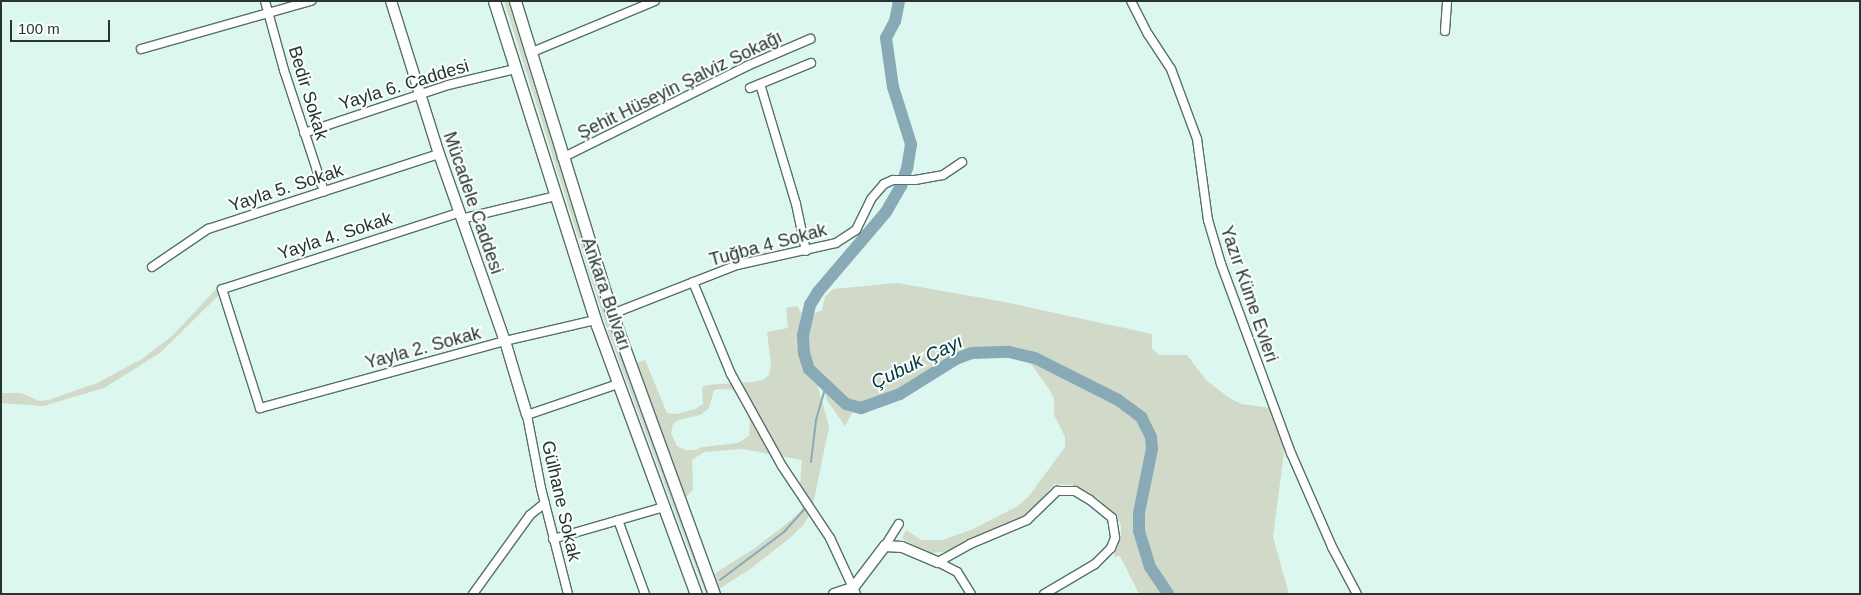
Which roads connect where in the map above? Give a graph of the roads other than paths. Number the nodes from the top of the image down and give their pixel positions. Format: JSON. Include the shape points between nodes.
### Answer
{"nodes":[{"id":1,"x":265,"y":1,"type":"edge"},
{"id":2,"x":311,"y":1,"type":"edge"},
{"id":3,"x":391,"y":1,"type":"edge"},
{"id":4,"x":494,"y":1,"type":"edge"},
{"id":5,"x":515,"y":1,"type":"edge"},
{"id":6,"x":655,"y":1,"type":"edge"},
{"id":7,"x":1131,"y":1,"type":"edge"},
{"id":8,"x":1447,"y":1,"type":"edge"},
{"id":9,"x":269,"y":13,"type":"junction"},
{"id":10,"x":1445,"y":31,"type":"dead end"},
{"id":11,"x":810,"y":39,"type":"dead end"},
{"id":12,"x":141,"y":49,"type":"dead end"},
{"id":13,"x":530,"y":53,"type":"junction"},
{"id":14,"x":811,"y":63,"type":"dead end"},
{"id":15,"x":515,"y":69,"type":"junction"},
{"id":16,"x":760,"y":84,"type":"junction"},
{"id":17,"x":750,"y":88,"type":"dead end"},
{"id":18,"x":419,"y":94,"type":"junction"},
{"id":19,"x":304,"y":133,"type":"junction"},
{"id":20,"x":439,"y":154,"type":"junction"},
{"id":21,"x":562,"y":158,"type":"junction"},
{"id":22,"x":962,"y":162,"type":"dead end"},
{"id":23,"x":324,"y":192,"type":"junction"},
{"id":24,"x":555,"y":196,"type":"junction"},
{"id":25,"x":460,"y":216,"type":"junction"},
{"id":26,"x":806,"y":251,"type":"junction"},
{"id":27,"x":152,"y":268,"type":"dead end"},
{"id":28,"x":693,"y":282,"type":"junction"},
{"id":29,"x":612,"y":314,"type":"junction"},
{"id":30,"x":595,"y":320,"type":"junction"},
{"id":31,"x":505,"y":341,"type":"junction"},
{"id":32,"x":618,"y":384,"type":"junction"},
{"id":33,"x":260,"y":408,"type":"joint"},
{"id":34,"x":527,"y":415,"type":"junction"},
{"id":35,"x":545,"y":503,"type":"junction"},
{"id":36,"x":664,"y":507,"type":"junction"},
{"id":37,"x":618,"y":520,"type":"junction"},
{"id":38,"x":900,"y":524,"type":"dead end"},
{"id":39,"x":553,"y":538,"type":"junction"},
{"id":40,"x":885,"y":546,"type":"junction"},
{"id":41,"x":938,"y":562,"type":"junction"},
{"id":42,"x":855,"y":591,"type":"edge"},
{"id":43,"x":694,"y":593,"type":"edge"},
{"id":44,"x":473,"y":594,"type":"edge"},
{"id":45,"x":568,"y":594,"type":"edge"},
{"id":46,"x":645,"y":594,"type":"edge"},
{"id":47,"x":714,"y":594,"type":"edge"},
{"id":48,"x":834,"y":594,"type":"edge"},
{"id":49,"x":971,"y":594,"type":"edge"},
{"id":50,"x":1044,"y":594,"type":"edge"},
{"id":51,"x":1357,"y":594,"type":"edge"}],
"edges":[{"from":1,"to":9,"type":"street","name":"Bedir Sokak"},
{"from":2,"to":9,"type":"street"},
{"from":3,"to":18,"type":"street","name":"Mücadele Caddesi"},
{"from":4,"to":15,"type":"main road","name":"Ankara Bulvarı"},
{"from":5,"to":13,"type":"main road","name":"Ankara Bulvarı"},
{"from":6,"to":13,"type":"street"},
{"from":7,"to":51,"type":"street","name":"Yazır Küme Evleri","via":[[1171,69],[1197,139],[1208,220],[1221,264],[1291,454],[1332,547]]},
{"from":8,"to":10,"type":"street"},
{"from":9,"to":12,"type":"street"},
{"from":9,"to":19,"type":"street","name":"Bedir Sokak"},
{"from":11,"to":21,"type":"street","name":"Şehit Hüseyin Şalviz Sokağı"},
{"from":13,"to":21,"type":"main road","name":"Ankara Bulvarı"},
{"from":14,"to":16,"type":"street"},
{"from":15,"to":18,"type":"street","name":"Yayla 6. Caddesi"},
{"from":15,"to":24,"type":"main road","name":"Ankara Bulvarı"},
{"from":16,"to":17,"type":"street"},
{"from":16,"to":26,"type":"street","via":[[796,204]]},
{"from":18,"to":19,"type":"street","name":"Yayla 6. Caddesi"},
{"from":18,"to":20,"type":"street","name":"Mücadele Caddesi"},
{"from":19,"to":23,"type":"street","name":"Bedir Sokak"},
{"from":20,"to":23,"type":"street","name":"Yayla 5. Sokak"},
{"from":20,"to":25,"type":"street","name":"Mücadele Caddesi"},
{"from":21,"to":29,"type":"main road","name":"Ankara Bulvarı"},
{"from":22,"to":26,"type":"street","name":"Tuğba 4 Sokak","via":[[943,175],[888,181],[877,191],[852,234],[836,243]]},
{"from":23,"to":27,"type":"street","name":"Yayla 5. Sokak","via":[[208,229]]},
{"from":24,"to":25,"type":"street","name":"Yayla 4. Sokak"},
{"from":24,"to":30,"type":"main road","name":"Ankara Bulvarı"},
{"from":25,"to":31,"type":"street","name":"Mücadele Caddesi"},
{"from":25,"to":33,"type":"street","name":"Yayla 4. Sokak","via":[[344,248],[222,289]]},
{"from":26,"to":28,"type":"street","name":"Tuğba 4 Sokak","via":[[763,258]]},
{"from":28,"to":29,"type":"street","name":"Tuğba 4 Sokak"},
{"from":28,"to":42,"type":"street","via":[[731,374],[782,466],[830,538]]},
{"from":29,"to":47,"type":"main road","name":"Ankara Bulvarı"},
{"from":30,"to":31,"type":"street","name":"Yayla 2. Sokak"},
{"from":30,"to":32,"type":"main road","name":"Ankara Bulvarı"},
{"from":31,"to":33,"type":"street","name":"Yayla 2. Sokak"},
{"from":31,"to":34,"type":"street","name":"Mücadele Caddesi"},
{"from":32,"to":34,"type":"street"},
{"from":32,"to":36,"type":"main road","name":"Ankara Bulvarı"},
{"from":34,"to":35,"type":"street","name":"Gülhane Sokak"},
{"from":35,"to":39,"type":"street","name":"Gülhane Sokak"},
{"from":35,"to":44,"type":"street","via":[[530,515]]},
{"from":36,"to":37,"type":"street"},
{"from":36,"to":43,"type":"main road","name":"Ankara Bulvarı"},
{"from":37,"to":39,"type":"street"},
{"from":37,"to":46,"type":"street"},
{"from":38,"to":40,"type":"street"},
{"from":39,"to":45,"type":"street","name":"Gülhane Sokak"},
{"from":40,"to":41,"type":"street","via":[[902,547]]},
{"from":40,"to":42,"type":"street"},
{"from":41,"to":49,"type":"street","via":[[957,572]]},
{"from":41,"to":50,"type":"street","via":[[970,544],[1027,520],[1051,495],[1062,490],[1082,495],[1112,518],[1115,530],[1111,548],[1095,564]]},
{"from":42,"to":48,"type":"street"}]}
